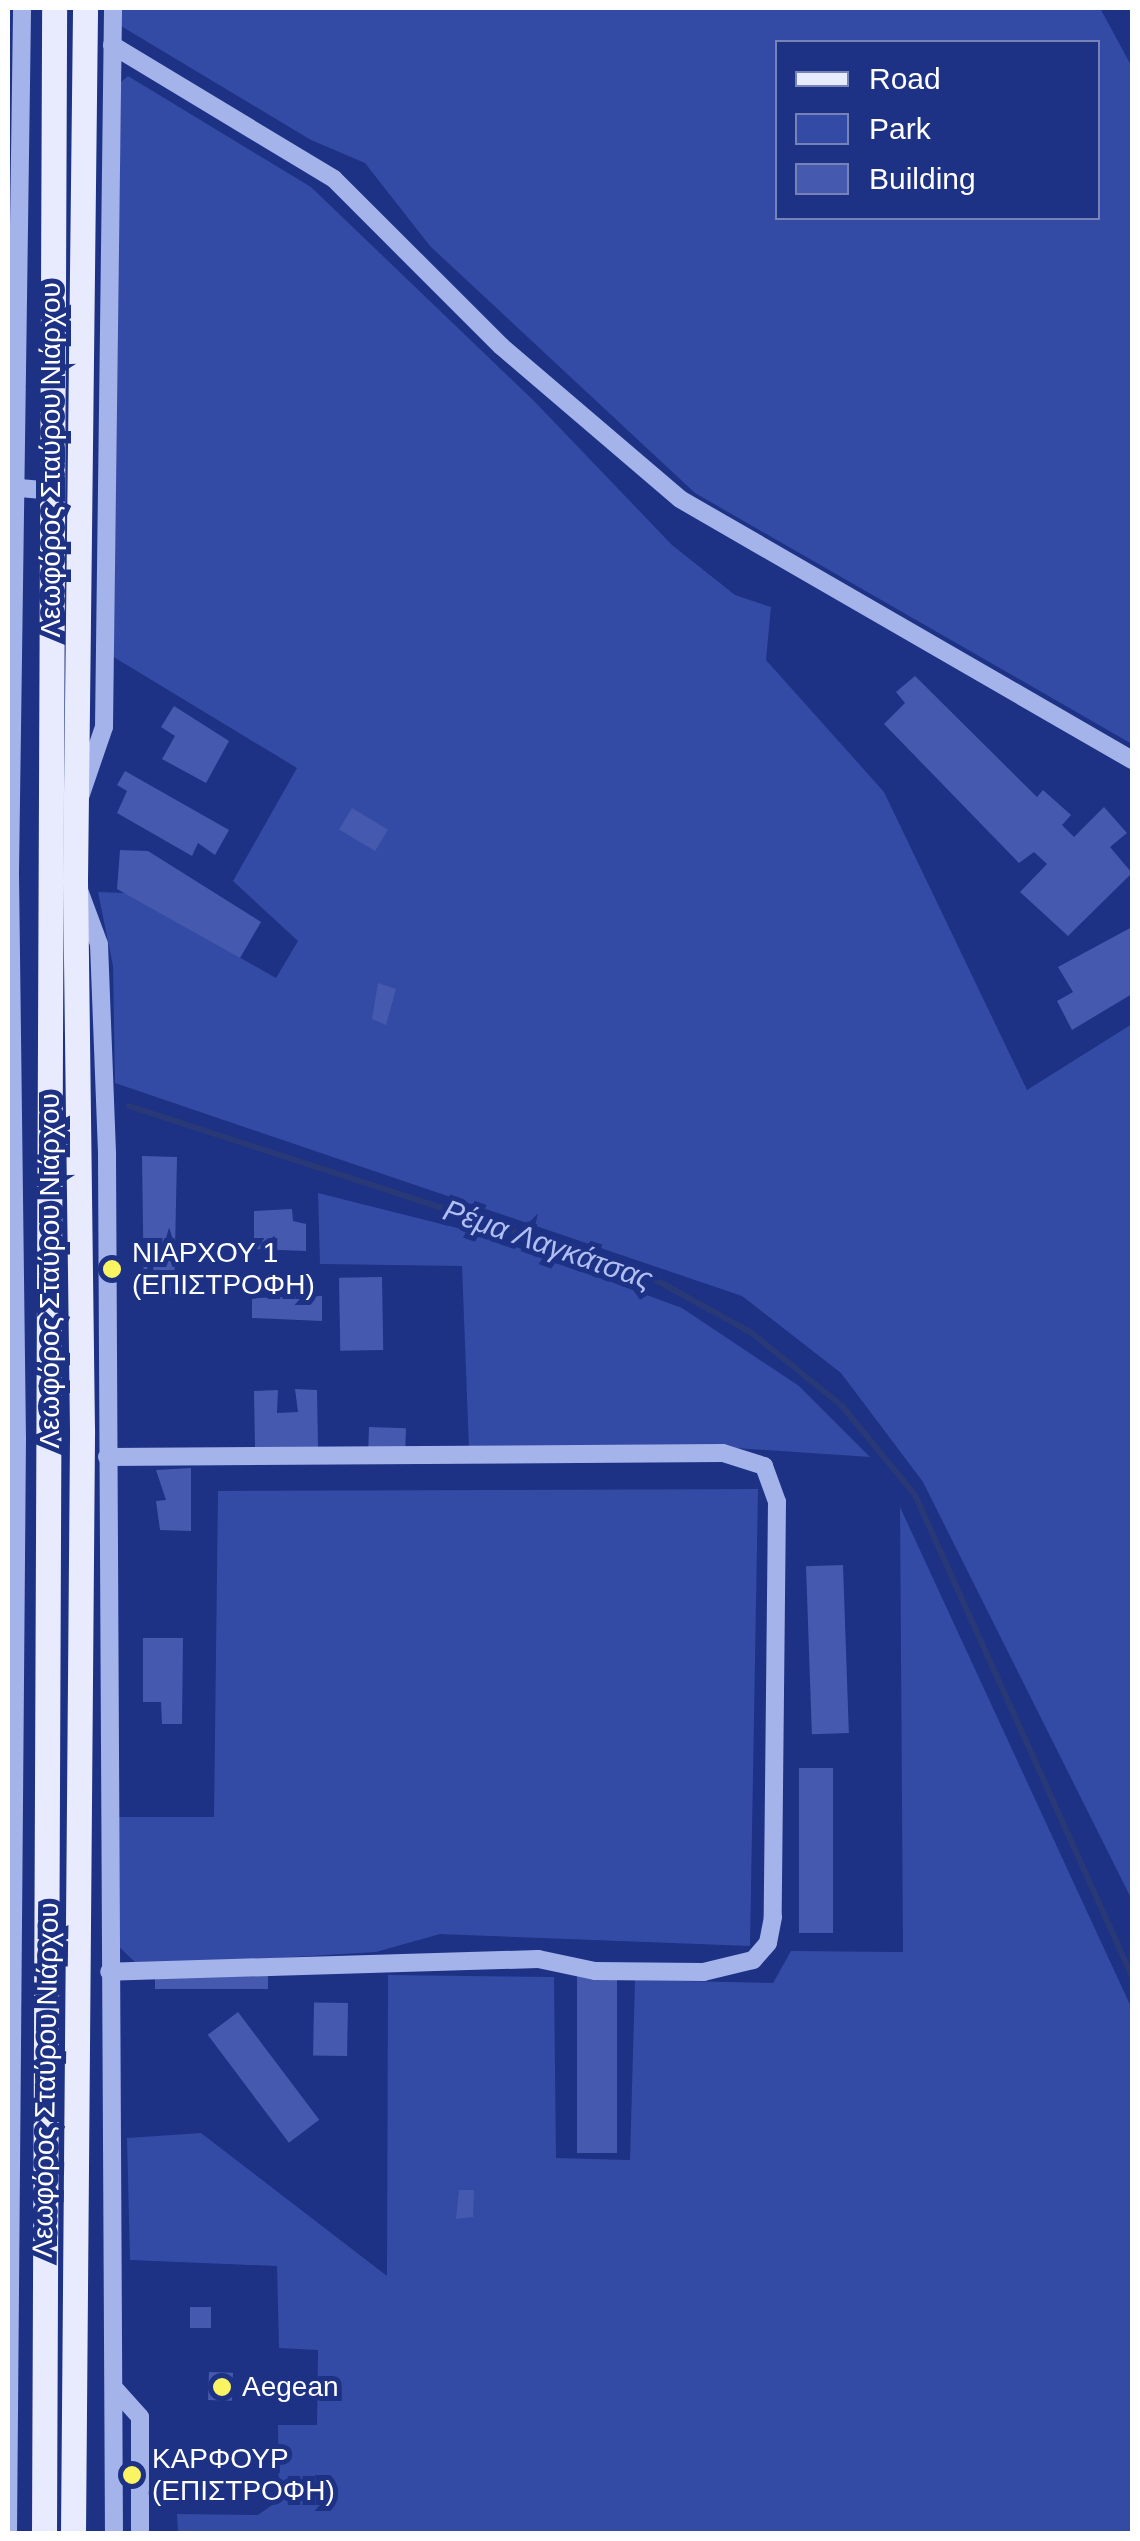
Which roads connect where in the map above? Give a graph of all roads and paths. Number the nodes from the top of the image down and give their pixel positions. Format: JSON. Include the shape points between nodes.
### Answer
{"nodes":[{"id":1,"x":22,"y":8,"type":"edge"},
{"id":2,"x":54,"y":8,"type":"edge"},
{"id":3,"x":86,"y":8,"type":"edge"},
{"id":4,"x":114,"y":8,"type":"edge"},
{"id":5,"x":112,"y":45,"type":"junction"},
{"id":6,"x":11,"y":487,"type":"edge"},
{"id":7,"x":54,"y":491,"type":"junction"},
{"id":8,"x":10,"y":713,"type":"edge"},
{"id":9,"x":1132,"y":760,"type":"edge"},
{"id":10,"x":76,"y":804,"type":"junction"},
{"id":11,"x":9,"y":872,"type":"edge"},
{"id":12,"x":75,"y":880,"type":"junction"},
{"id":13,"x":108,"y":1457,"type":"junction"},
{"id":14,"x":110,"y":1972,"type":"junction"},
{"id":15,"x":114,"y":2388,"type":"junction"},
{"id":16,"x":8,"y":2534,"type":"edge"},
{"id":17,"x":44,"y":2534,"type":"edge"},
{"id":18,"x":73,"y":2534,"type":"edge"},
{"id":19,"x":114,"y":2534,"type":"edge"},
{"id":20,"x":140,"y":2534,"type":"edge"}],
"edges":[{"from":1,"to":6,"type":"street"},
{"from":2,"to":7,"type":"main road","name":"Λεωφόρος Σταύρου Νιάρχου"},
{"from":3,"to":10,"type":"main road","name":"Λεωφόρος Σταύρου Νιάρχου"},
{"from":4,"to":5,"type":"street"},
{"from":5,"to":9,"type":"street","via":[[334,179],[502,346],[680,499]]},
{"from":5,"to":10,"type":"street","via":[[104,727]]},
{"from":6,"to":7,"type":"street"},
{"from":6,"to":8,"type":"street"},
{"from":7,"to":17,"type":"main road","name":"Λεωφόρος Σταύρου Νιάρχου","via":[[46,876],[50,2056]]},
{"from":8,"to":11,"type":"street"},
{"from":10,"to":12,"type":"main road","name":"Λεωφόρος Σταύρου Νιάρχου"},
{"from":11,"to":16,"type":"street","via":[[17,1440]]},
{"from":12,"to":13,"type":"street","via":[[99,944]]},
{"from":12,"to":18,"type":"main road","name":"Λεωφόρος Σταύρου Νιάρχου","via":[[82,1450]]},
{"from":13,"to":14,"type":"street"},
{"from":13,"to":14,"type":"street","via":[[722,1452],[764,1466],[778,1502],[773,1917],[768,1943],[753,1960],[704,1972],[438,1959]]},
{"from":14,"to":15,"type":"street"},
{"from":15,"to":19,"type":"street"},
{"from":15,"to":20,"type":"street","via":[[140,2417]]}]}
